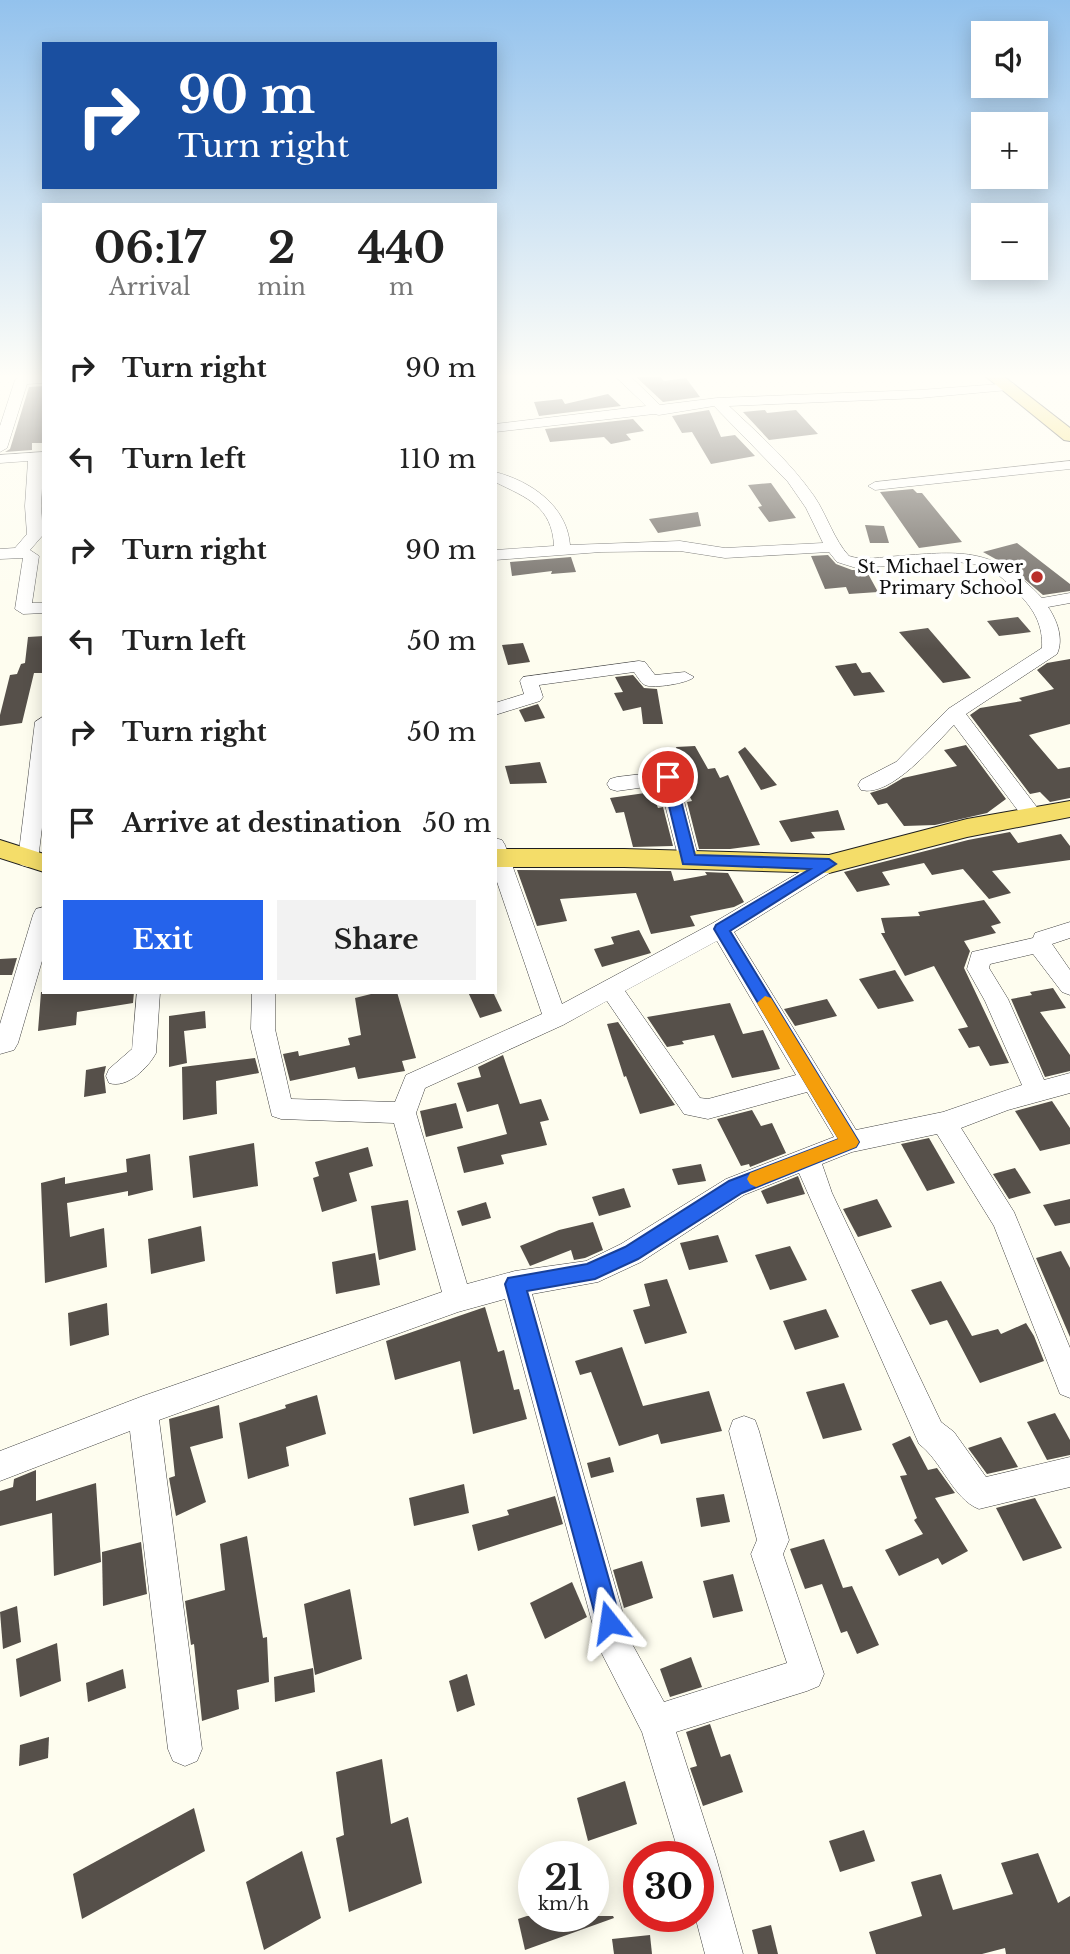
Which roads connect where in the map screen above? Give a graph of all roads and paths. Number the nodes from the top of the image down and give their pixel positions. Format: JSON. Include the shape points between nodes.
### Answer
{"nodes":[{"id":1,"x":39,"y":466,"type":"edge"},
{"id":2,"x":782,"y":466,"type":"edge"},
{"id":3,"x":1059,"y":466,"type":"edge"},
{"id":4,"x":497,"y":477,"type":"edge"},
{"id":5,"x":875,"y":486,"type":"dead end"},
{"id":6,"x":42,"y":547,"type":"edge"},
{"id":7,"x":835,"y":547,"type":"junction"},
{"id":8,"x":562,"y":550,"type":"junction"},
{"id":9,"x":20,"y":552,"type":"junction"},
{"id":10,"x":0,"y":554,"type":"edge"},
{"id":11,"x":497,"y":555,"type":"edge"},
{"id":12,"x":1070,"y":598,"type":"edge"},
{"id":13,"x":1039,"y":604,"type":"junction"},
{"id":14,"x":42,"y":608,"type":"edge"},
{"id":15,"x":685,"y":677,"type":"dead end"},
{"id":16,"x":497,"y":708,"type":"edge"},
{"id":17,"x":955,"y":713,"type":"junction"},
{"id":18,"x":42,"y":757,"type":"edge"},
{"id":19,"x":617,"y":784,"type":"dead end"},
{"id":20,"x":868,"y":785,"type":"dead end"},
{"id":21,"x":1070,"y":808,"type":"edge"},
{"id":22,"x":1032,"y":815,"type":"junction"},
{"id":23,"x":0,"y":849,"type":"edge"},
{"id":24,"x":497,"y":854,"type":"edge"},
{"id":25,"x":689,"y":860,"type":"junction"},
{"id":26,"x":36,"y":862,"type":"edge"},
{"id":27,"x":829,"y":864,"type":"junction"},
{"id":28,"x":42,"y":922,"type":"edge"},
{"id":29,"x":721,"y":929,"type":"junction"},
{"id":30,"x":1070,"y":930,"type":"edge"},
{"id":31,"x":1041,"y":944,"type":"junction"},
{"id":32,"x":1070,"y":986,"type":"edge"},
{"id":33,"x":610,"y":987,"type":"junction"},
{"id":34,"x":149,"y":994,"type":"edge"},
{"id":35,"x":264,"y":994,"type":"edge"},
{"id":36,"x":555,"y":1018,"type":"junction"},
{"id":37,"x":0,"y":1044,"type":"edge"},
{"id":38,"x":118,"y":1076,"type":"dead end"},
{"id":39,"x":813,"y":1080,"type":"junction"},
{"id":40,"x":1070,"y":1083,"type":"edge"},
{"id":41,"x":1037,"y":1092,"type":"junction"},
{"id":42,"x":404,"y":1113,"type":"junction"},
{"id":43,"x":944,"y":1122,"type":"junction"},
{"id":44,"x":850,"y":1142,"type":"junction"},
{"id":45,"x":807,"y":1159,"type":"junction"},
{"id":46,"x":515,"y":1284,"type":"junction"},
{"id":47,"x":458,"y":1299,"type":"junction"},
{"id":48,"x":1070,"y":1384,"type":"edge"},
{"id":49,"x":143,"y":1411,"type":"junction"},
{"id":50,"x":744,"y":1431,"type":"dead end"},
{"id":51,"x":0,"y":1466,"type":"edge"},
{"id":52,"x":1070,"y":1472,"type":"edge"},
{"id":53,"x":655,"y":1722,"type":"junction"},
{"id":54,"x":185,"y":1749,"type":"dead end"},
{"id":55,"x":693,"y":1841,"type":"edge"},
{"id":56,"x":714,"y":1917,"type":"edge"},
{"id":57,"x":724,"y":1954,"type":"edge"}],
"edges":[{"from":1,"to":9,"type":"street","via":[[31,516],[35,535]]},
{"from":2,"to":7,"type":"street","via":[[814,508]]},
{"from":3,"to":5,"type":"street"},
{"from":4,"to":8,"type":"street","via":[[531,495],[555,515]]},
{"from":6,"to":9,"type":"street"},
{"from":7,"to":8,"type":"street","via":[[733,553],[668,545]]},
{"from":7,"to":13,"type":"street","via":[[841,557],[855,563],[941,557],[989,563]]},
{"from":8,"to":11,"type":"street"},
{"from":9,"to":10,"type":"street"},
{"from":9,"to":14,"type":"street","via":[[31,556],[23,609]]},
{"from":12,"to":13,"type":"street"},
{"from":13,"to":17,"type":"street","via":[[1053,634],[1051,650]]},
{"from":15,"to":16,"type":"street","via":[[650,681],[639,666],[530,681],[534,697]]},
{"from":17,"to":20,"type":"street","via":[[903,766]]},
{"from":17,"to":22,"type":"street"},
{"from":18,"to":26,"type":"street"},
{"from":19,"to":25,"type":"street","via":[[668,777]]},
{"from":21,"to":22,"type":"main road"},
{"from":22,"to":27,"type":"main road"},
{"from":23,"to":26,"type":"main road"},
{"from":24,"to":25,"type":"main road"},
{"from":24,"to":36,"type":"street"},
{"from":25,"to":27,"type":"main road"},
{"from":27,"to":29,"type":"street"},
{"from":28,"to":37,"type":"street","via":[[6,1043]]},
{"from":29,"to":33,"type":"street"},
{"from":29,"to":39,"type":"street"},
{"from":30,"to":31,"type":"street","via":[[1043,939]]},
{"from":31,"to":32,"type":"street"},
{"from":31,"to":41,"type":"street","via":[[980,958],[978,969]]},
{"from":33,"to":36,"type":"street"},
{"from":33,"to":39,"type":"street","via":[[693,1107],[708,1108]]},
{"from":34,"to":38,"type":"street","via":[[144,1053]]},
{"from":35,"to":42,"type":"street","via":[[263,1029],[281,1109]]},
{"from":36,"to":42,"type":"street","via":[[415,1082]]},
{"from":39,"to":44,"type":"street"},
{"from":40,"to":41,"type":"street"},
{"from":41,"to":43,"type":"street"},
{"from":42,"to":47,"type":"street"},
{"from":43,"to":44,"type":"street"},
{"from":43,"to":48,"type":"street","via":[[1005,1220]]},
{"from":44,"to":45,"type":"street"},
{"from":45,"to":46,"type":"street","via":[[735,1187],[631,1253],[589,1273]]},
{"from":45,"to":52,"type":"street","via":[[930,1433],[943,1443],[979,1494]]},
{"from":46,"to":47,"type":"street"},
{"from":46,"to":53,"type":"street","via":[[616,1648]]},
{"from":47,"to":49,"type":"street"},
{"from":49,"to":51,"type":"street"},
{"from":49,"to":54,"type":"street"},
{"from":50,"to":53,"type":"street","via":[[773,1540],[767,1554],[807,1674]]},
{"from":53,"to":55,"type":"street"},
{"from":56,"to":57,"type":"street"}]}
